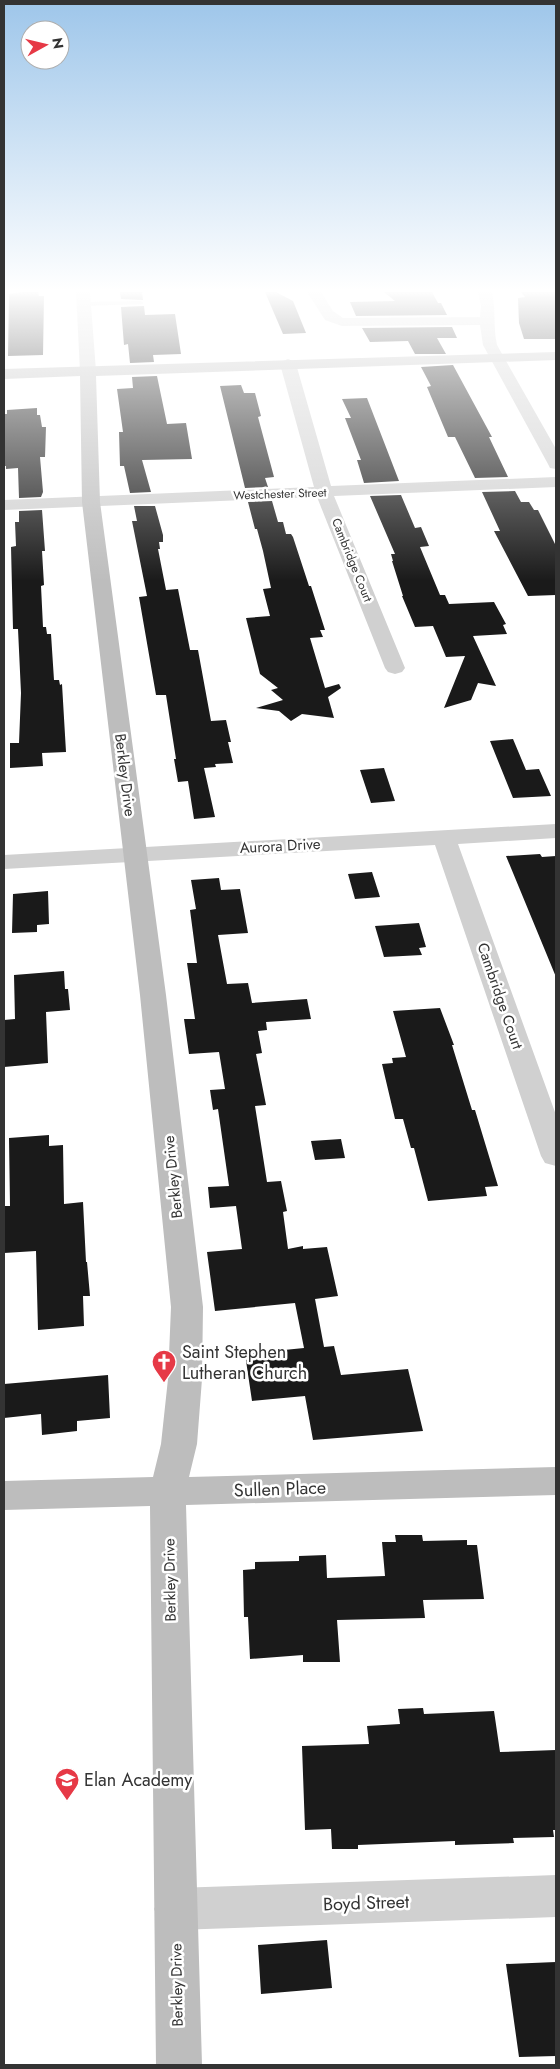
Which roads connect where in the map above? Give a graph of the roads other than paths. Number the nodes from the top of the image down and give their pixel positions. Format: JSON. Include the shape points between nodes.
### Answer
{"nodes":[{"id":1,"x":88,"y":389,"type":"edge"},
{"id":2,"x":295,"y":389,"type":"edge"},
{"id":3,"x":515,"y":389,"type":"edge"},
{"id":4,"x":556,"y":464,"type":"edge"},
{"id":5,"x":556,"y":482,"type":"edge"},
{"id":6,"x":324,"y":492,"type":"junction"},
{"id":7,"x":91,"y":502,"type":"junction"},
{"id":8,"x":4,"y":505,"type":"edge"},
{"id":9,"x":395,"y":668,"type":"dead end"},
{"id":10,"x":556,"y":831,"type":"edge"},
{"id":11,"x":444,"y":837,"type":"junction"},
{"id":12,"x":134,"y":854,"type":"junction"},
{"id":13,"x":4,"y":862,"type":"edge"},
{"id":14,"x":556,"y":1156,"type":"edge"},
{"id":15,"x":556,"y":1481,"type":"edge"},
{"id":16,"x":168,"y":1492,"type":"junction"},
{"id":17,"x":4,"y":1496,"type":"edge"},
{"id":18,"x":556,"y":1896,"type":"edge"},
{"id":19,"x":176,"y":1909,"type":"junction"},
{"id":20,"x":179,"y":2065,"type":"edge"}],
"edges":[{"from":1,"to":7,"type":"street","name":"Berkley Drive"},
{"from":2,"to":6,"type":"street","name":"Cambridge Court"},
{"from":3,"to":4,"type":"street"},
{"from":5,"to":6,"type":"street","name":"Westchester Street"},
{"from":6,"to":7,"type":"street","name":"Westchester Street"},
{"from":6,"to":9,"type":"street","name":"Cambridge Court"},
{"from":7,"to":8,"type":"street","name":"Westchester Street"},
{"from":7,"to":12,"type":"street","name":"Berkley Drive"},
{"from":10,"to":11,"type":"street","name":"Aurora Drive"},
{"from":11,"to":12,"type":"street","name":"Aurora Drive"},
{"from":11,"to":14,"type":"street","name":"Cambridge Court"},
{"from":12,"to":13,"type":"street","name":"Aurora Drive"},
{"from":12,"to":16,"type":"street","name":"Berkley Drive","via":[[153,994],[187,1307],[181,1426]]},
{"from":15,"to":16,"type":"street","name":"Sullen Place"},
{"from":16,"to":17,"type":"street","name":"Sullen Place"},
{"from":16,"to":19,"type":"street","name":"Berkley Drive"},
{"from":18,"to":19,"type":"street","name":"Boyd Street"},
{"from":19,"to":20,"type":"street","name":"Berkley Drive"}]}
